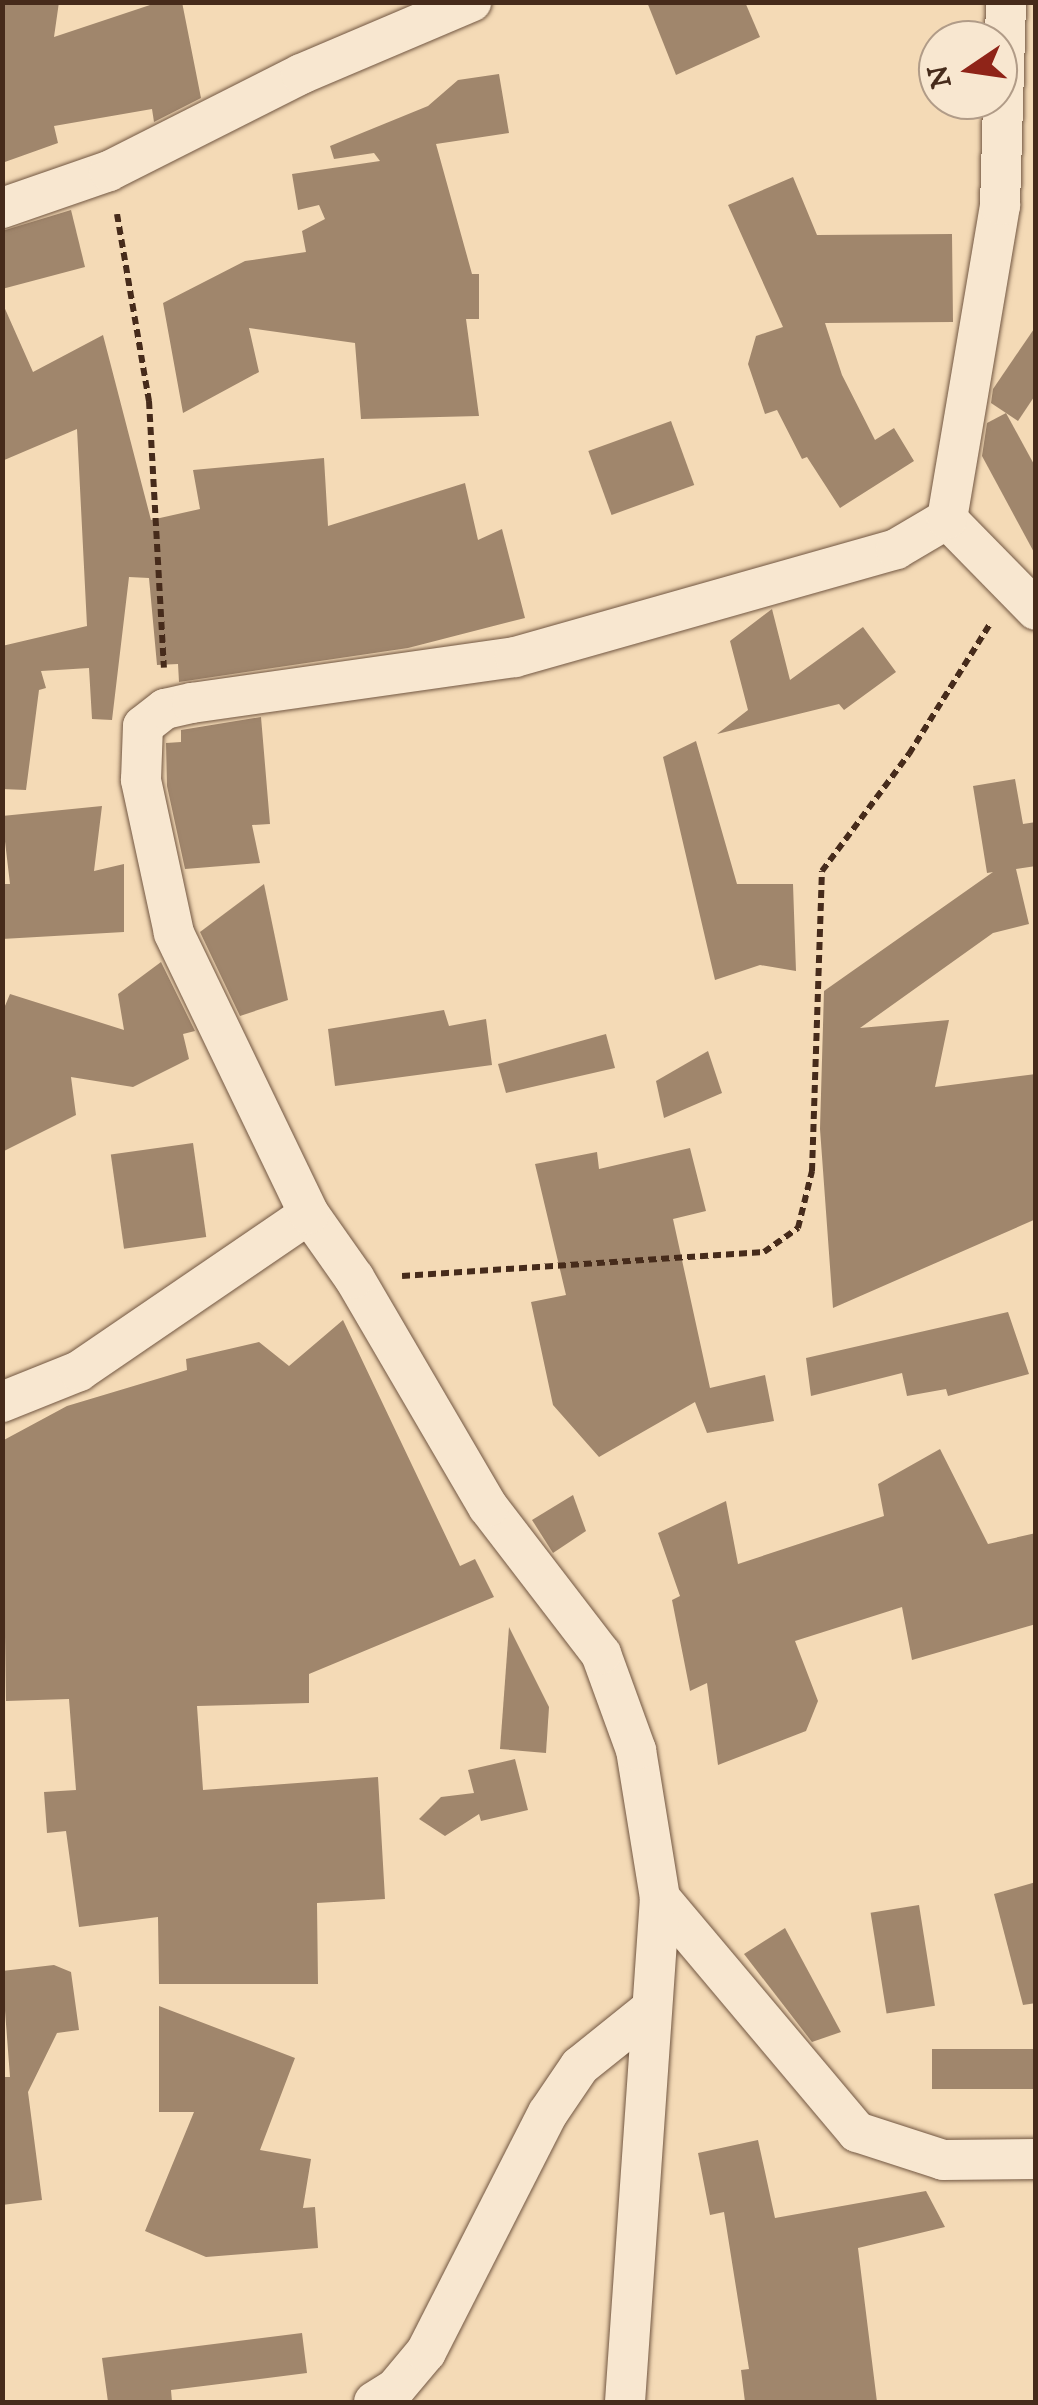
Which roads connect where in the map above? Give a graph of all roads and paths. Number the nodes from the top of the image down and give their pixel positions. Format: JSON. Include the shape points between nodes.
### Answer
{"nodes":[{"id":1,"x":472,"y":2,"type":"edge"},
{"id":2,"x":1006,"y":2,"type":"edge"},
{"id":3,"x":110,"y":172,"type":"junction"},
{"id":4,"x":2,"y":208,"type":"edge"},
{"id":5,"x":947,"y":520,"type":"junction"},
{"id":6,"x":1024,"y":600,"type":"edge"},
{"id":7,"x":166,"y":709,"type":"junction"},
{"id":8,"x":308,"y":1214,"type":"junction"},
{"id":9,"x":354,"y":1278,"type":"junction"},
{"id":10,"x":2,"y":1402,"type":"edge"},
{"id":11,"x":660,"y":1898,"type":"junction"},
{"id":12,"x":650,"y":2010,"type":"junction"},
{"id":13,"x":1036,"y":2159,"type":"edge"},
{"id":14,"x":374,"y":2402,"type":"edge"},
{"id":15,"x":625,"y":2402,"type":"edge"}],
"edges":[{"from":1,"to":3,"type":"street","via":[[301,74]]},
{"from":2,"to":5,"type":"street","via":[[1000,205]]},
{"from":3,"to":4,"type":"street"},
{"from":3,"to":7,"type":"path","via":[[149,401]]},
{"from":5,"to":6,"type":"street"},
{"from":5,"to":7,"type":"street","via":[[896,549],[514,657]]},
{"from":6,"to":9,"type":"path","via":[[822,871],[812,1172],[798,1228],[764,1252]]},
{"from":7,"to":8,"type":"street","via":[[144,726],[141,780],[174,933]]},
{"from":8,"to":9,"type":"street"},
{"from":8,"to":10,"type":"street","via":[[79,1371]]},
{"from":9,"to":11,"type":"street","via":[[488,1507],[602,1654],[636,1750]]},
{"from":11,"to":12,"type":"street"},
{"from":11,"to":13,"type":"street","via":[[857,2132],[943,2160]]},
{"from":12,"to":14,"type":"street","via":[[580,2066],[548,2112],[426,2352],[395,2390]]},
{"from":12,"to":15,"type":"street"}]}
